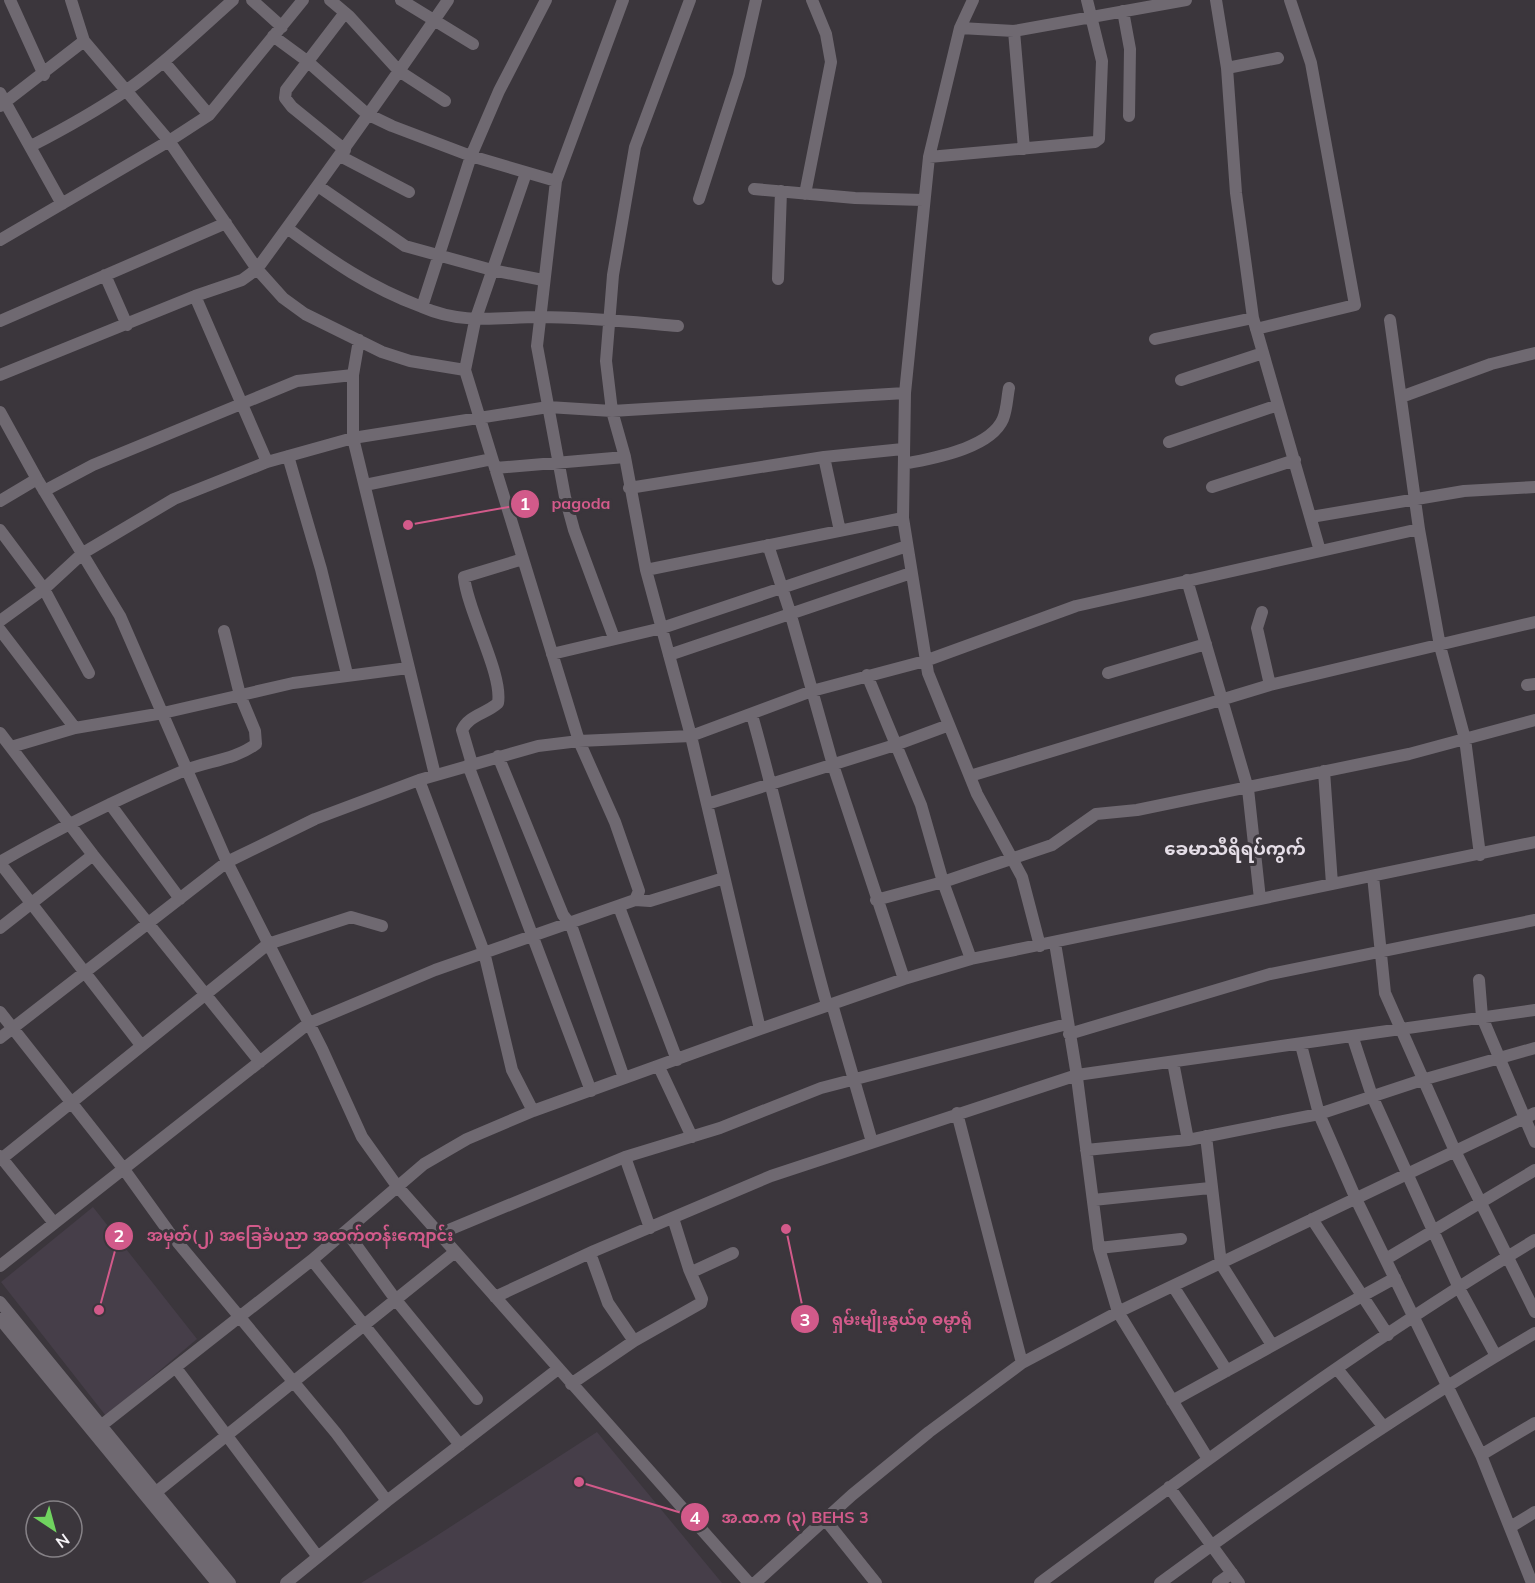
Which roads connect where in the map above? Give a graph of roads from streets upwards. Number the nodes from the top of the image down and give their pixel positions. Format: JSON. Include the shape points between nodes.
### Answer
{"nodes":[{"id":1,"x":10,"y":0,"type":"edge"},
{"id":2,"x":71,"y":0,"type":"edge"},
{"id":3,"x":233,"y":0,"type":"edge"},
{"id":4,"x":252,"y":0,"type":"edge"},
{"id":5,"x":303,"y":0,"type":"edge"},
{"id":6,"x":330,"y":0,"type":"edge"},
{"id":7,"x":401,"y":0,"type":"edge"},
{"id":8,"x":448,"y":0,"type":"edge"},
{"id":9,"x":546,"y":0,"type":"edge"},
{"id":10,"x":623,"y":0,"type":"edge"},
{"id":11,"x":690,"y":0,"type":"edge"},
{"id":12,"x":756,"y":0,"type":"edge"},
{"id":13,"x":812,"y":0,"type":"edge"},
{"id":14,"x":973,"y":0,"type":"edge"},
{"id":15,"x":1087,"y":0,"type":"edge"},
{"id":16,"x":1186,"y":0,"type":"edge"},
{"id":17,"x":1216,"y":0,"type":"edge"},
{"id":18,"x":1290,"y":0,"type":"edge"},
{"id":19,"x":1157,"y":2,"type":"edge"},
{"id":20,"x":1123,"y":11,"type":"junction"},
{"id":21,"x":344,"y":14,"type":"junction"},
{"id":22,"x":1093,"y":16,"type":"junction"},
{"id":23,"x":434,"y":20,"type":"junction"},
{"id":24,"x":960,"y":28,"type":"junction"},
{"id":25,"x":278,"y":31,"type":"junction"},
{"id":26,"x":1014,"y":31,"type":"junction"},
{"id":27,"x":84,"y":41,"type":"junction"},
{"id":28,"x":473,"y":44,"type":"dead end"},
{"id":29,"x":1278,"y":58,"type":"dead end"},
{"id":30,"x":307,"y":61,"type":"junction"},
{"id":31,"x":164,"y":62,"type":"junction"},
{"id":32,"x":1227,"y":68,"type":"junction"},
{"id":33,"x":399,"y":71,"type":"junction"},
{"id":34,"x":44,"y":75,"type":"junction"},
{"id":35,"x":126,"y":90,"type":"junction"},
{"id":36,"x":2,"y":101,"type":"edge"},
{"id":37,"x":445,"y":101,"type":"dead end"},
{"id":38,"x":367,"y":114,"type":"junction"},
{"id":39,"x":208,"y":115,"type":"junction"},
{"id":40,"x":1129,"y":116,"type":"dead end"},
{"id":41,"x":170,"y":141,"type":"junction"},
{"id":42,"x":31,"y":146,"type":"junction"},
{"id":43,"x":1024,"y":149,"type":"junction"},
{"id":44,"x":342,"y":153,"type":"junction"},
{"id":45,"x":471,"y":156,"type":"junction"},
{"id":46,"x":929,"y":157,"type":"junction"},
{"id":47,"x":526,"y":173,"type":"junction"},
{"id":48,"x":556,"y":181,"type":"junction"},
{"id":49,"x":318,"y":186,"type":"junction"},
{"id":50,"x":754,"y":189,"type":"dead end"},
{"id":51,"x":781,"y":191,"type":"junction"},
{"id":52,"x":409,"y":192,"type":"dead end"},
{"id":53,"x":805,"y":194,"type":"junction"},
{"id":54,"x":699,"y":199,"type":"dead end"},
{"id":55,"x":923,"y":200,"type":"junction"},
{"id":56,"x":62,"y":204,"type":"junction"},
{"id":57,"x":226,"y":223,"type":"junction"},
{"id":58,"x":287,"y":228,"type":"junction"},
{"id":59,"x":0,"y":240,"type":"edge"},
{"id":60,"x":439,"y":257,"type":"junction"},
{"id":61,"x":258,"y":269,"type":"junction"},
{"id":62,"x":492,"y":270,"type":"junction"},
{"id":63,"x":105,"y":275,"type":"junction"},
{"id":64,"x":778,"y":279,"type":"dead end"},
{"id":65,"x":543,"y":280,"type":"junction"},
{"id":66,"x":195,"y":296,"type":"junction"},
{"id":67,"x":422,"y":307,"type":"junction"},
{"id":68,"x":539,"y":317,"type":"junction"},
{"id":69,"x":610,"y":319,"type":"junction"},
{"id":70,"x":1390,"y":320,"type":"dead end"},
{"id":71,"x":0,"y":321,"type":"edge"},
{"id":72,"x":476,"y":321,"type":"junction"},
{"id":73,"x":1255,"y":324,"type":"junction"},
{"id":74,"x":126,"y":325,"type":"junction"},
{"id":75,"x":678,"y":326,"type":"dead end"},
{"id":76,"x":1155,"y":339,"type":"dead end"},
{"id":77,"x":359,"y":340,"type":"junction"},
{"id":78,"x":1263,"y":353,"type":"junction"},
{"id":79,"x":1535,"y":353,"type":"edge"},
{"id":80,"x":465,"y":370,"type":"junction"},
{"id":81,"x":0,"y":375,"type":"edge"},
{"id":82,"x":353,"y":375,"type":"junction"},
{"id":83,"x":1181,"y":380,"type":"dead end"},
{"id":84,"x":1009,"y":387,"type":"dead end"},
{"id":85,"x":905,"y":393,"type":"junction"},
{"id":86,"x":1401,"y":397,"type":"junction"},
{"id":87,"x":240,"y":404,"type":"junction"},
{"id":88,"x":1278,"y":405,"type":"junction"},
{"id":89,"x":548,"y":407,"type":"junction"},
{"id":90,"x":612,"y":411,"type":"junction"},
{"id":91,"x":1,"y":417,"type":"edge"},
{"id":92,"x":479,"y":420,"type":"junction"},
{"id":93,"x":353,"y":438,"type":"junction"},
{"id":94,"x":1168,"y":442,"type":"dead end"},
{"id":95,"x":903,"y":449,"type":"junction"},
{"id":96,"x":288,"y":456,"type":"junction"},
{"id":97,"x":625,"y":457,"type":"junction"},
{"id":98,"x":824,"y":457,"type":"junction"},
{"id":99,"x":1296,"y":460,"type":"junction"},
{"id":100,"x":267,"y":462,"type":"junction"},
{"id":101,"x":493,"y":464,"type":"junction"},
{"id":102,"x":904,"y":464,"type":"junction"},
{"id":103,"x":560,"y":465,"type":"junction"},
{"id":104,"x":37,"y":479,"type":"junction"},
{"id":105,"x":365,"y":485,"type":"junction"},
{"id":106,"x":1212,"y":487,"type":"dead end"},
{"id":107,"x":1535,"y":487,"type":"edge"},
{"id":108,"x":629,"y":488,"type":"junction"},
{"id":109,"x":44,"y":491,"type":"junction"},
{"id":110,"x":1416,"y":500,"type":"junction"},
{"id":111,"x":0,"y":501,"type":"edge"},
{"id":112,"x":1311,"y":517,"type":"junction"},
{"id":113,"x":903,"y":518,"type":"junction"},
{"id":114,"x":1419,"y":529,"type":"junction"},
{"id":115,"x":0,"y":530,"type":"edge"},
{"id":116,"x":840,"y":531,"type":"junction"},
{"id":117,"x":768,"y":545,"type":"junction"},
{"id":118,"x":907,"y":546,"type":"junction"},
{"id":119,"x":1320,"y":551,"type":"junction"},
{"id":120,"x":83,"y":554,"type":"junction"},
{"id":121,"x":523,"y":559,"type":"junction"},
{"id":122,"x":646,"y":570,"type":"junction"},
{"id":123,"x":911,"y":573,"type":"junction"},
{"id":124,"x":1187,"y":580,"type":"junction"},
{"id":125,"x":783,"y":588,"type":"junction"},
{"id":126,"x":44,"y":589,"type":"junction"},
{"id":127,"x":790,"y":612,"type":"junction"},
{"id":128,"x":1262,"y":612,"type":"dead end"},
{"id":129,"x":0,"y":621,"type":"edge"},
{"id":130,"x":1535,"y":622,"type":"edge"},
{"id":131,"x":662,"y":628,"type":"junction"},
{"id":132,"x":0,"y":630,"type":"edge"},
{"id":133,"x":224,"y":631,"type":"dead end"},
{"id":134,"x":614,"y":638,"type":"junction"},
{"id":135,"x":1206,"y":644,"type":"junction"},
{"id":136,"x":1440,"y":646,"type":"junction"},
{"id":137,"x":552,"y":654,"type":"junction"},
{"id":138,"x":669,"y":655,"type":"junction"},
{"id":139,"x":925,"y":661,"type":"junction"},
{"id":140,"x":408,"y":668,"type":"junction"},
{"id":141,"x":1108,"y":673,"type":"dead end"},
{"id":142,"x":89,"y":674,"type":"dead end"},
{"id":143,"x":347,"y":674,"type":"junction"},
{"id":144,"x":867,"y":675,"type":"junction"},
{"id":145,"x":1270,"y":685,"type":"junction"},
{"id":146,"x":812,"y":691,"type":"junction"},
{"id":147,"x":240,"y":695,"type":"junction"},
{"id":148,"x":1223,"y":700,"type":"junction"},
{"id":149,"x":163,"y":713,"type":"junction"},
{"id":150,"x":752,"y":715,"type":"junction"},
{"id":151,"x":1535,"y":720,"type":"edge"},
{"id":152,"x":949,"y":725,"type":"junction"},
{"id":153,"x":75,"y":728,"type":"junction"},
{"id":154,"x":0,"y":733,"type":"edge"},
{"id":155,"x":691,"y":736,"type":"junction"},
{"id":156,"x":1465,"y":739,"type":"junction"},
{"id":157,"x":579,"y":741,"type":"junction"},
{"id":158,"x":895,"y":746,"type":"junction"},
{"id":159,"x":10,"y":747,"type":"junction"},
{"id":160,"x":498,"y":756,"type":"junction"},
{"id":161,"x":470,"y":764,"type":"junction"},
{"id":162,"x":832,"y":765,"type":"junction"},
{"id":163,"x":186,"y":770,"type":"junction"},
{"id":164,"x":1324,"y":771,"type":"junction"},
{"id":165,"x":435,"y":775,"type":"junction"},
{"id":166,"x":970,"y":776,"type":"junction"},
{"id":167,"x":419,"y":780,"type":"junction"},
{"id":168,"x":771,"y":783,"type":"junction"},
{"id":169,"x":1247,"y":786,"type":"junction"},
{"id":170,"x":110,"y":804,"type":"junction"},
{"id":171,"x":707,"y":804,"type":"junction"},
{"id":172,"x":68,"y":823,"type":"junction"},
{"id":173,"x":1535,"y":842,"type":"edge"},
{"id":174,"x":93,"y":855,"type":"junction"},
{"id":175,"x":1480,"y":855,"type":"junction"},
{"id":176,"x":1013,"y":859,"type":"junction"},
{"id":177,"x":0,"y":862,"type":"edge"},
{"id":178,"x":227,"y":862,"type":"junction"},
{"id":179,"x":1373,"y":876,"type":"junction"},
{"id":180,"x":724,"y":878,"type":"junction"},
{"id":181,"x":943,"y":882,"type":"junction"},
{"id":182,"x":1332,"y":884,"type":"junction"},
{"id":183,"x":180,"y":899,"type":"junction"},
{"id":184,"x":1260,"y":899,"type":"junction"},
{"id":185,"x":635,"y":900,"type":"junction"},
{"id":186,"x":876,"y":900,"type":"junction"},
{"id":187,"x":31,"y":904,"type":"junction"},
{"id":188,"x":619,"y":907,"type":"junction"},
{"id":189,"x":1535,"y":920,"type":"edge"},
{"id":190,"x":147,"y":924,"type":"junction"},
{"id":191,"x":571,"y":925,"type":"junction"},
{"id":192,"x":382,"y":926,"type":"dead end"},
{"id":193,"x":0,"y":928,"type":"edge"},
{"id":194,"x":533,"y":936,"type":"junction"},
{"id":195,"x":1055,"y":943,"type":"junction"},
{"id":196,"x":268,"y":944,"type":"junction"},
{"id":197,"x":1040,"y":946,"type":"junction"},
{"id":198,"x":484,"y":952,"type":"junction"},
{"id":199,"x":1381,"y":953,"type":"junction"},
{"id":200,"x":971,"y":959,"type":"junction"},
{"id":201,"x":86,"y":972,"type":"junction"},
{"id":202,"x":904,"y":979,"type":"junction"},
{"id":203,"x":1479,"y":980,"type":"dead end"},
{"id":204,"x":205,"y":992,"type":"junction"},
{"id":205,"x":830,"y":1004,"type":"junction"},
{"id":206,"x":1535,"y":1010,"type":"edge"},
{"id":207,"x":0,"y":1012,"type":"edge"},
{"id":208,"x":1482,"y":1017,"type":"junction"},
{"id":209,"x":309,"y":1023,"type":"junction"},
{"id":210,"x":12,"y":1028,"type":"junction"},
{"id":211,"x":760,"y":1029,"type":"junction"},
{"id":212,"x":1068,"y":1029,"type":"junction"},
{"id":213,"x":1400,"y":1031,"type":"junction"},
{"id":214,"x":0,"y":1038,"type":"edge"},
{"id":215,"x":1353,"y":1038,"type":"junction"},
{"id":216,"x":141,"y":1045,"type":"junction"},
{"id":217,"x":1301,"y":1045,"type":"junction"},
{"id":218,"x":1535,"y":1048,"type":"edge"},
{"id":219,"x":1499,"y":1057,"type":"junction"},
{"id":220,"x":677,"y":1060,"type":"junction"},
{"id":221,"x":260,"y":1062,"type":"junction"},
{"id":222,"x":1173,"y":1062,"type":"junction"},
{"id":223,"x":658,"y":1067,"type":"junction"},
{"id":224,"x":1077,"y":1075,"type":"junction"},
{"id":225,"x":624,"y":1078,"type":"junction"},
{"id":226,"x":853,"y":1079,"type":"junction"},
{"id":227,"x":1422,"y":1080,"type":"junction"},
{"id":228,"x":591,"y":1091,"type":"junction"},
{"id":229,"x":1372,"y":1096,"type":"junction"},
{"id":230,"x":69,"y":1102,"type":"junction"},
{"id":231,"x":533,"y":1111,"type":"junction"},
{"id":232,"x":957,"y":1113,"type":"junction"},
{"id":233,"x":1319,"y":1114,"type":"junction"},
{"id":234,"x":1530,"y":1115,"type":"edge"},
{"id":235,"x":1206,"y":1136,"type":"junction"},
{"id":236,"x":692,"y":1137,"type":"junction"},
{"id":237,"x":1188,"y":1140,"type":"junction"},
{"id":238,"x":872,"y":1142,"type":"junction"},
{"id":239,"x":1535,"y":1142,"type":"edge"},
{"id":240,"x":1086,"y":1150,"type":"junction"},
{"id":241,"x":1455,"y":1151,"type":"junction"},
{"id":242,"x":625,"y":1157,"type":"junction"},
{"id":243,"x":1,"y":1158,"type":"edge"},
{"id":244,"x":123,"y":1168,"type":"junction"},
{"id":245,"x":1535,"y":1170,"type":"edge"},
{"id":246,"x":1408,"y":1174,"type":"junction"},
{"id":247,"x":397,"y":1186,"type":"junction"},
{"id":248,"x":1210,"y":1188,"type":"junction"},
{"id":249,"x":1356,"y":1199,"type":"junction"},
{"id":250,"x":1093,"y":1200,"type":"junction"},
{"id":251,"x":1480,"y":1202,"type":"junction"},
{"id":252,"x":673,"y":1218,"type":"junction"},
{"id":253,"x":1312,"y":1219,"type":"junction"},
{"id":254,"x":54,"y":1223,"type":"junction"},
{"id":255,"x":650,"y":1228,"type":"junction"},
{"id":256,"x":1434,"y":1230,"type":"junction"},
{"id":257,"x":346,"y":1231,"type":"junction"},
{"id":258,"x":439,"y":1234,"type":"junction"},
{"id":259,"x":1180,"y":1239,"type":"dead end"},
{"id":260,"x":1535,"y":1240,"type":"edge"},
{"id":261,"x":1099,"y":1248,"type":"junction"},
{"id":262,"x":455,"y":1252,"type":"junction"},
{"id":263,"x":590,"y":1253,"type":"junction"},
{"id":264,"x":733,"y":1253,"type":"dead end"},
{"id":265,"x":1506,"y":1257,"type":"junction"},
{"id":266,"x":1386,"y":1259,"type":"junction"},
{"id":267,"x":312,"y":1260,"type":"junction"},
{"id":268,"x":1221,"y":1264,"type":"junction"},
{"id":269,"x":0,"y":1266,"type":"edge"},
{"id":270,"x":689,"y":1269,"type":"junction"},
{"id":271,"x":1395,"y":1278,"type":"junction"},
{"id":272,"x":1173,"y":1286,"type":"junction"},
{"id":273,"x":1459,"y":1288,"type":"junction"},
{"id":274,"x":1361,"y":1297,"type":"junction"},
{"id":275,"x":495,"y":1298,"type":"junction"},
{"id":276,"x":396,"y":1300,"type":"junction"},
{"id":277,"x":0,"y":1302,"type":"edge"},
{"id":278,"x":1118,"y":1312,"type":"junction"},
{"id":279,"x":1535,"y":1312,"type":"edge"},
{"id":280,"x":240,"y":1318,"type":"junction"},
{"id":281,"x":1413,"y":1318,"type":"junction"},
{"id":282,"x":0,"y":1319,"type":"edge"},
{"id":283,"x":366,"y":1324,"type":"junction"},
{"id":284,"x":1535,"y":1334,"type":"edge"},
{"id":285,"x":1388,"y":1335,"type":"junction"},
{"id":286,"x":634,"y":1341,"type":"junction"},
{"id":287,"x":1272,"y":1346,"type":"junction"},
{"id":288,"x":1496,"y":1356,"type":"junction"},
{"id":289,"x":1022,"y":1364,"type":"junction"},
{"id":290,"x":176,"y":1368,"type":"junction"},
{"id":291,"x":558,"y":1369,"type":"junction"},
{"id":292,"x":1338,"y":1370,"type":"junction"},
{"id":293,"x":1227,"y":1371,"type":"junction"},
{"id":294,"x":294,"y":1382,"type":"junction"},
{"id":295,"x":571,"y":1384,"type":"junction"},
{"id":296,"x":1446,"y":1385,"type":"junction"},
{"id":297,"x":477,"y":1399,"type":"dead end"},
{"id":298,"x":1172,"y":1401,"type":"junction"},
{"id":299,"x":1535,"y":1423,"type":"edge"},
{"id":300,"x":1383,"y":1426,"type":"junction"},
{"id":301,"x":98,"y":1429,"type":"junction"},
{"id":302,"x":228,"y":1434,"type":"junction"},
{"id":303,"x":460,"y":1445,"type":"junction"},
{"id":304,"x":1481,"y":1455,"type":"junction"},
{"id":305,"x":1208,"y":1459,"type":"junction"},
{"id":306,"x":1169,"y":1487,"type":"junction"},
{"id":307,"x":155,"y":1493,"type":"junction"},
{"id":308,"x":387,"y":1501,"type":"junction"},
{"id":309,"x":1535,"y":1512,"type":"edge"},
{"id":310,"x":824,"y":1518,"type":"junction"},
{"id":311,"x":1512,"y":1526,"type":"junction"},
{"id":312,"x":1212,"y":1545,"type":"junction"},
{"id":313,"x":318,"y":1557,"type":"junction"},
{"id":314,"x":1236,"y":1578,"type":"edge"},
{"id":315,"x":216,"y":1583,"type":"edge"},
{"id":316,"x":230,"y":1583,"type":"edge"},
{"id":317,"x":286,"y":1583,"type":"edge"},
{"id":318,"x":749,"y":1583,"type":"edge"},
{"id":319,"x":755,"y":1583,"type":"edge"},
{"id":320,"x":876,"y":1583,"type":"edge"},
{"id":321,"x":1040,"y":1583,"type":"edge"},
{"id":322,"x":1160,"y":1583,"type":"edge"},
{"id":323,"x":1218,"y":1583,"type":"edge"},
{"id":324,"x":1532,"y":1583,"type":"edge"}],
"edges":[{"from":1,"to":34,"type":"street"},
{"from":2,"to":27,"type":"street"},
{"from":3,"to":31,"type":"street"},
{"from":4,"to":25,"type":"street"},
{"from":5,"to":25,"type":"street"},
{"from":6,"to":21,"type":"street"},
{"from":7,"to":23,"type":"street"},
{"from":8,"to":23,"type":"street"},
{"from":9,"to":45,"type":"street"},
{"from":10,"to":48,"type":"street"},
{"from":11,"to":69,"type":"street","via":[[635,147],[624,200]]},
{"from":12,"to":54,"type":"street","via":[[739,75]]},
{"from":13,"to":53,"type":"street","via":[[826,34],[831,62]]},
{"from":14,"to":24,"type":"street"},
{"from":15,"to":22,"type":"street"},
{"from":16,"to":19,"type":"street"},
{"from":17,"to":32,"type":"street"},
{"from":18,"to":73,"type":"street","via":[[1311,63],[1355,304]]},
{"from":19,"to":20,"type":"street"},
{"from":20,"to":22,"type":"street"},
{"from":20,"to":40,"type":"street","via":[[1130,49]]},
{"from":21,"to":30,"type":"street"},
{"from":21,"to":33,"type":"street"},
{"from":22,"to":26,"type":"street"},
{"from":22,"to":43,"type":"street","via":[[1102,61],[1099,139]]},
{"from":23,"to":28,"type":"street"},
{"from":23,"to":33,"type":"street"},
{"from":24,"to":26,"type":"street"},
{"from":24,"to":46,"type":"street"},
{"from":25,"to":30,"type":"street"},
{"from":25,"to":39,"type":"street"},
{"from":26,"to":43,"type":"street"},
{"from":27,"to":34,"type":"street"},
{"from":27,"to":35,"type":"street"},
{"from":29,"to":32,"type":"street"},
{"from":30,"to":38,"type":"street"},
{"from":30,"to":44,"type":"street","via":[[286,90],[285,98]]},
{"from":31,"to":35,"type":"street"},
{"from":31,"to":39,"type":"street"},
{"from":32,"to":73,"type":"street","via":[[1236,193]]},
{"from":33,"to":37,"type":"street"},
{"from":33,"to":38,"type":"street"},
{"from":34,"to":36,"type":"street"},
{"from":35,"to":41,"type":"street"},
{"from":35,"to":42,"type":"street"},
{"from":36,"to":42,"type":"street"},
{"from":38,"to":44,"type":"street"},
{"from":38,"to":45,"type":"street"},
{"from":39,"to":41,"type":"street"},
{"from":41,"to":56,"type":"street"},
{"from":41,"to":57,"type":"street"},
{"from":42,"to":56,"type":"street"},
{"from":43,"to":46,"type":"street"},
{"from":44,"to":49,"type":"street"},
{"from":44,"to":52,"type":"street"},
{"from":45,"to":47,"type":"street"},
{"from":45,"to":60,"type":"street"},
{"from":46,"to":55,"type":"street"},
{"from":47,"to":48,"type":"street"},
{"from":47,"to":62,"type":"street"},
{"from":48,"to":65,"type":"street"},
{"from":49,"to":58,"type":"street"},
{"from":49,"to":60,"type":"street","via":[[405,246]]},
{"from":50,"to":51,"type":"street"},
{"from":51,"to":53,"type":"street"},
{"from":51,"to":64,"type":"street"},
{"from":53,"to":55,"type":"street"},
{"from":55,"to":85,"type":"street"},
{"from":56,"to":59,"type":"street"},
{"from":57,"to":61,"type":"street"},
{"from":57,"to":63,"type":"street"},
{"from":58,"to":61,"type":"street"},
{"from":58,"to":67,"type":"street","via":[[384,293]]},
{"from":60,"to":62,"type":"street"},
{"from":60,"to":67,"type":"street"},
{"from":61,"to":66,"type":"street","via":[[242,280]]},
{"from":61,"to":77,"type":"street","via":[[283,298],[305,314]]},
{"from":62,"to":65,"type":"street"},
{"from":62,"to":72,"type":"street"},
{"from":63,"to":71,"type":"street"},
{"from":63,"to":74,"type":"street"},
{"from":65,"to":68,"type":"street"},
{"from":66,"to":74,"type":"street"},
{"from":66,"to":87,"type":"street"},
{"from":67,"to":72,"type":"street"},
{"from":68,"to":69,"type":"street"},
{"from":68,"to":72,"type":"street"},
{"from":68,"to":89,"type":"street","via":[[538,363]]},
{"from":69,"to":75,"type":"street"},
{"from":69,"to":90,"type":"street","via":[[606,362]]},
{"from":70,"to":86,"type":"street"},
{"from":72,"to":80,"type":"street"},
{"from":73,"to":76,"type":"street"},
{"from":73,"to":78,"type":"street"},
{"from":74,"to":81,"type":"street"},
{"from":77,"to":80,"type":"street","via":[[410,361]]},
{"from":77,"to":82,"type":"street"},
{"from":78,"to":83,"type":"street"},
{"from":78,"to":88,"type":"street"},
{"from":79,"to":86,"type":"street","via":[[1491,364]]},
{"from":80,"to":92,"type":"street"},
{"from":82,"to":87,"type":"street","via":[[297,381]]},
{"from":82,"to":93,"type":"street"},
{"from":84,"to":102,"type":"street","via":[[1002,421],[983,440]]},
{"from":85,"to":90,"type":"street"},
{"from":85,"to":95,"type":"street"},
{"from":86,"to":110,"type":"street"},
{"from":87,"to":100,"type":"street"},
{"from":87,"to":109,"type":"street","via":[[93,465]]},
{"from":88,"to":94,"type":"street"},
{"from":88,"to":99,"type":"street"},
{"from":89,"to":90,"type":"street"},
{"from":89,"to":92,"type":"street"},
{"from":89,"to":103,"type":"street"},
{"from":90,"to":97,"type":"street"},
{"from":91,"to":104,"type":"street"},
{"from":92,"to":93,"type":"street"},
{"from":92,"to":101,"type":"street"},
{"from":93,"to":96,"type":"street"},
{"from":93,"to":105,"type":"street"},
{"from":95,"to":98,"type":"street"},
{"from":95,"to":102,"type":"street"},
{"from":96,"to":100,"type":"street"},
{"from":96,"to":143,"type":"street"},
{"from":97,"to":103,"type":"street"},
{"from":97,"to":108,"type":"street"},
{"from":98,"to":108,"type":"street"},
{"from":98,"to":116,"type":"street"},
{"from":99,"to":106,"type":"street"},
{"from":99,"to":112,"type":"street"},
{"from":100,"to":120,"type":"street","via":[[174,500]]},
{"from":101,"to":103,"type":"street"},
{"from":101,"to":105,"type":"street"},
{"from":101,"to":121,"type":"street"},
{"from":102,"to":113,"type":"street"},
{"from":103,"to":134,"type":"street","via":[[574,530]]},
{"from":104,"to":109,"type":"street"},
{"from":104,"to":111,"type":"street"},
{"from":105,"to":140,"type":"street"},
{"from":107,"to":110,"type":"street","via":[[1464,491]]},
{"from":108,"to":122,"type":"street"},
{"from":109,"to":120,"type":"street"},
{"from":110,"to":112,"type":"street"},
{"from":110,"to":114,"type":"street"},
{"from":112,"to":119,"type":"street"},
{"from":113,"to":116,"type":"street"},
{"from":113,"to":118,"type":"street"},
{"from":114,"to":119,"type":"street"},
{"from":114,"to":136,"type":"street"},
{"from":115,"to":126,"type":"street"},
{"from":116,"to":117,"type":"street"},
{"from":117,"to":122,"type":"street"},
{"from":117,"to":125,"type":"street"},
{"from":118,"to":123,"type":"street"},
{"from":118,"to":125,"type":"street"},
{"from":119,"to":124,"type":"street"},
{"from":120,"to":126,"type":"street"},
{"from":120,"to":149,"type":"street","via":[[120,616]]},
{"from":121,"to":137,"type":"street"},
{"from":121,"to":161,"type":"street","via":[[464,577],[499,688],[496,705],[472,717],[462,730]]},
{"from":122,"to":131,"type":"street"},
{"from":123,"to":127,"type":"street"},
{"from":123,"to":139,"type":"street"},
{"from":124,"to":135,"type":"street"},
{"from":124,"to":139,"type":"street","via":[[1076,606]]},
{"from":125,"to":127,"type":"street"},
{"from":125,"to":131,"type":"street"},
{"from":126,"to":129,"type":"street"},
{"from":126,"to":142,"type":"street"},
{"from":127,"to":138,"type":"street"},
{"from":127,"to":146,"type":"street"},
{"from":128,"to":145,"type":"street","via":[[1257,628]]},
{"from":130,"to":136,"type":"street"},
{"from":131,"to":134,"type":"street"},
{"from":131,"to":138,"type":"street"},
{"from":132,"to":153,"type":"street"},
{"from":133,"to":147,"type":"street"},
{"from":134,"to":137,"type":"street"},
{"from":135,"to":141,"type":"street"},
{"from":135,"to":148,"type":"street"},
{"from":136,"to":145,"type":"street"},
{"from":136,"to":156,"type":"street"},
{"from":137,"to":157,"type":"street"},
{"from":138,"to":155,"type":"street"},
{"from":139,"to":144,"type":"street"},
{"from":139,"to":152,"type":"street"},
{"from":140,"to":143,"type":"street"},
{"from":140,"to":165,"type":"street"},
{"from":143,"to":147,"type":"street"},
{"from":144,"to":146,"type":"street"},
{"from":144,"to":158,"type":"street"},
{"from":145,"to":148,"type":"street"},
{"from":146,"to":150,"type":"street"},
{"from":146,"to":162,"type":"street"},
{"from":147,"to":149,"type":"street"},
{"from":147,"to":163,"type":"street","via":[[255,731],[256,744],[245,752]]},
{"from":148,"to":166,"type":"street"},
{"from":148,"to":169,"type":"street"},
{"from":149,"to":153,"type":"street"},
{"from":149,"to":163,"type":"street"},
{"from":150,"to":155,"type":"street"},
{"from":150,"to":168,"type":"street"},
{"from":151,"to":156,"type":"street"},
{"from":152,"to":158,"type":"street"},
{"from":152,"to":166,"type":"street"},
{"from":153,"to":159,"type":"street"},
{"from":154,"to":159,"type":"street"},
{"from":155,"to":157,"type":"street"},
{"from":155,"to":171,"type":"street"},
{"from":156,"to":164,"type":"street"},
{"from":156,"to":175,"type":"street"},
{"from":157,"to":160,"type":"street"},
{"from":157,"to":185,"type":"street","via":[[625,848],[639,891]]},
{"from":158,"to":162,"type":"street"},
{"from":158,"to":181,"type":"street","via":[[921,806]]},
{"from":159,"to":172,"type":"street"},
{"from":160,"to":161,"type":"street"},
{"from":160,"to":191,"type":"street","via":[[563,915]]},
{"from":161,"to":165,"type":"street"},
{"from":161,"to":194,"type":"street"},
{"from":162,"to":168,"type":"street"},
{"from":162,"to":186,"type":"street"},
{"from":163,"to":170,"type":"street"},
{"from":163,"to":178,"type":"street"},
{"from":164,"to":169,"type":"street"},
{"from":164,"to":182,"type":"street"},
{"from":165,"to":167,"type":"street"},
{"from":166,"to":176,"type":"street"},
{"from":167,"to":178,"type":"street","via":[[315,819]]},
{"from":167,"to":198,"type":"street"},
{"from":168,"to":171,"type":"street"},
{"from":168,"to":205,"type":"street","via":[[803,920]]},
{"from":169,"to":176,"type":"street","via":[[1137,810],[1096,814],[1052,845]]},
{"from":169,"to":184,"type":"street"},
{"from":170,"to":172,"type":"street"},
{"from":170,"to":183,"type":"street"},
{"from":171,"to":180,"type":"street"},
{"from":172,"to":174,"type":"street"},
{"from":172,"to":177,"type":"street"},
{"from":173,"to":175,"type":"street"},
{"from":174,"to":187,"type":"street"},
{"from":174,"to":190,"type":"street"},
{"from":175,"to":179,"type":"street"},
{"from":176,"to":181,"type":"street"},
{"from":176,"to":197,"type":"street"},
{"from":177,"to":187,"type":"street"},
{"from":178,"to":183,"type":"street"},
{"from":178,"to":196,"type":"street"},
{"from":179,"to":182,"type":"street"},
{"from":179,"to":199,"type":"street"},
{"from":180,"to":185,"type":"street","via":[[650,901]]},
{"from":180,"to":211,"type":"street"},
{"from":181,"to":186,"type":"street"},
{"from":181,"to":200,"type":"street"},
{"from":182,"to":184,"type":"street"},
{"from":183,"to":190,"type":"street"},
{"from":184,"to":195,"type":"street"},
{"from":185,"to":188,"type":"street"},
{"from":186,"to":202,"type":"street"},
{"from":187,"to":193,"type":"street"},
{"from":187,"to":201,"type":"street"},
{"from":188,"to":191,"type":"street"},
{"from":188,"to":220,"type":"street"},
{"from":189,"to":199,"type":"street"},
{"from":190,"to":201,"type":"street"},
{"from":190,"to":204,"type":"street"},
{"from":191,"to":194,"type":"street"},
{"from":191,"to":225,"type":"street"},
{"from":192,"to":196,"type":"street","via":[[351,917]]},
{"from":194,"to":198,"type":"street"},
{"from":194,"to":228,"type":"street"},
{"from":195,"to":197,"type":"street"},
{"from":195,"to":212,"type":"street"},
{"from":196,"to":204,"type":"street"},
{"from":196,"to":209,"type":"street"},
{"from":197,"to":200,"type":"street"},
{"from":198,"to":209,"type":"street"},
{"from":198,"to":231,"type":"street","via":[[512,1070]]},
{"from":199,"to":212,"type":"street","via":[[1270,974]]},
{"from":199,"to":213,"type":"street","via":[[1385,993]]},
{"from":200,"to":202,"type":"street"},
{"from":201,"to":210,"type":"street"},
{"from":201,"to":216,"type":"street"},
{"from":202,"to":205,"type":"street"},
{"from":203,"to":208,"type":"street"},
{"from":204,"to":216,"type":"street"},
{"from":204,"to":221,"type":"street"},
{"from":205,"to":211,"type":"street"},
{"from":205,"to":226,"type":"street"},
{"from":206,"to":208,"type":"street"},
{"from":207,"to":210,"type":"street"},
{"from":208,"to":213,"type":"street"},
{"from":208,"to":219,"type":"street"},
{"from":209,"to":221,"type":"street"},
{"from":209,"to":247,"type":"street","via":[[362,1137]]},
{"from":210,"to":214,"type":"street"},
{"from":210,"to":230,"type":"street"},
{"from":211,"to":220,"type":"street"},
{"from":212,"to":224,"type":"street"},
{"from":212,"to":226,"type":"street"},
{"from":213,"to":215,"type":"street"},
{"from":213,"to":227,"type":"street"},
{"from":215,"to":217,"type":"street"},
{"from":215,"to":229,"type":"street"},
{"from":216,"to":230,"type":"street"},
{"from":217,"to":222,"type":"street"},
{"from":217,"to":233,"type":"street"},
{"from":218,"to":219,"type":"street"},
{"from":219,"to":227,"type":"street"},
{"from":219,"to":234,"type":"street"},
{"from":220,"to":223,"type":"street"},
{"from":221,"to":244,"type":"street"},
{"from":222,"to":224,"type":"street"},
{"from":222,"to":237,"type":"street"},
{"from":223,"to":225,"type":"street"},
{"from":223,"to":236,"type":"street"},
{"from":224,"to":232,"type":"street"},
{"from":224,"to":240,"type":"street"},
{"from":225,"to":228,"type":"street"},
{"from":226,"to":236,"type":"street"},
{"from":226,"to":238,"type":"street"},
{"from":227,"to":229,"type":"street"},
{"from":227,"to":241,"type":"street"},
{"from":228,"to":231,"type":"street"},
{"from":229,"to":233,"type":"street"},
{"from":229,"to":246,"type":"street"},
{"from":230,"to":243,"type":"street"},
{"from":230,"to":244,"type":"street"},
{"from":231,"to":247,"type":"street","via":[[445,1151]]},
{"from":232,"to":238,"type":"street"},
{"from":232,"to":289,"type":"street"},
{"from":233,"to":235,"type":"street"},
{"from":233,"to":249,"type":"street"},
{"from":234,"to":239,"type":"street"},
{"from":234,"to":241,"type":"street"},
{"from":235,"to":237,"type":"street"},
{"from":235,"to":248,"type":"street"},
{"from":236,"to":242,"type":"street"},
{"from":237,"to":240,"type":"street"},
{"from":238,"to":252,"type":"street","via":[[771,1176]]},
{"from":240,"to":250,"type":"street"},
{"from":241,"to":246,"type":"street"},
{"from":241,"to":251,"type":"street"},
{"from":242,"to":255,"type":"street"},
{"from":242,"to":258,"type":"street"},
{"from":243,"to":254,"type":"street"},
{"from":244,"to":254,"type":"street"},
{"from":244,"to":280,"type":"street","via":[[169,1232]]},
{"from":245,"to":251,"type":"street"},
{"from":246,"to":249,"type":"street"},
{"from":246,"to":256,"type":"street"},
{"from":247,"to":257,"type":"street"},
{"from":247,"to":258,"type":"street"},
{"from":248,"to":250,"type":"street"},
{"from":248,"to":268,"type":"street"},
{"from":249,"to":253,"type":"street"},
{"from":249,"to":266,"type":"street"},
{"from":250,"to":261,"type":"street"},
{"from":251,"to":256,"type":"street"},
{"from":251,"to":265,"type":"street"},
{"from":252,"to":255,"type":"street"},
{"from":252,"to":270,"type":"street"},
{"from":253,"to":268,"type":"street"},
{"from":253,"to":274,"type":"street"},
{"from":254,"to":269,"type":"street"},
{"from":255,"to":263,"type":"street"},
{"from":256,"to":266,"type":"street"},
{"from":256,"to":273,"type":"street"},
{"from":257,"to":267,"type":"street"},
{"from":257,"to":276,"type":"street"},
{"from":258,"to":262,"type":"street"},
{"from":259,"to":261,"type":"street"},
{"from":260,"to":265,"type":"street"},
{"from":261,"to":278,"type":"street"},
{"from":262,"to":275,"type":"street"},
{"from":262,"to":276,"type":"street"},
{"from":263,"to":275,"type":"street"},
{"from":263,"to":286,"type":"street","via":[[608,1303]]},
{"from":264,"to":270,"type":"street","via":[[694,1271]]},
{"from":265,"to":273,"type":"street"},
{"from":265,"to":279,"type":"street"},
{"from":266,"to":271,"type":"street"},
{"from":267,"to":280,"type":"street"},
{"from":267,"to":283,"type":"street"},
{"from":268,"to":272,"type":"street"},
{"from":268,"to":287,"type":"street"},
{"from":270,"to":286,"type":"street","via":[[701,1303]]},
{"from":271,"to":274,"type":"street"},
{"from":271,"to":281,"type":"street"},
{"from":272,"to":278,"type":"street"},
{"from":272,"to":293,"type":"street"},
{"from":273,"to":281,"type":"street"},
{"from":273,"to":288,"type":"street"},
{"from":274,"to":285,"type":"street"},
{"from":274,"to":287,"type":"street"},
{"from":275,"to":291,"type":"street"},
{"from":276,"to":283,"type":"street"},
{"from":276,"to":297,"type":"street"},
{"from":277,"to":301,"type":"street"},
{"from":278,"to":289,"type":"street"},
{"from":278,"to":298,"type":"street"},
{"from":280,"to":290,"type":"street"},
{"from":280,"to":294,"type":"street"},
{"from":281,"to":285,"type":"street"},
{"from":281,"to":296,"type":"street"},
{"from":282,"to":301,"type":"street"},
{"from":283,"to":294,"type":"street"},
{"from":283,"to":303,"type":"street"},
{"from":284,"to":288,"type":"street"},
{"from":285,"to":292,"type":"street"},
{"from":286,"to":295,"type":"street"},
{"from":287,"to":293,"type":"street"},
{"from":288,"to":296,"type":"street"},
{"from":289,"to":310,"type":"street","via":[[929,1432]]},
{"from":290,"to":301,"type":"street"},
{"from":290,"to":302,"type":"street"},
{"from":291,"to":295,"type":"street"},
{"from":291,"to":303,"type":"street"},
{"from":292,"to":300,"type":"street"},
{"from":292,"to":305,"type":"street"},
{"from":293,"to":298,"type":"street"},
{"from":294,"to":302,"type":"street"},
{"from":294,"to":308,"type":"street"},
{"from":295,"to":318,"type":"street"},
{"from":296,"to":300,"type":"street"},
{"from":296,"to":304,"type":"street"},
{"from":298,"to":305,"type":"street"},
{"from":299,"to":304,"type":"street"},
{"from":300,"to":312,"type":"street"},
{"from":301,"to":307,"type":"street"},
{"from":301,"to":315,"type":"street"},
{"from":302,"to":307,"type":"street"},
{"from":302,"to":313,"type":"street"},
{"from":303,"to":308,"type":"street"},
{"from":304,"to":311,"type":"street"},
{"from":305,"to":306,"type":"street"},
{"from":306,"to":312,"type":"street"},
{"from":306,"to":321,"type":"street"},
{"from":307,"to":316,"type":"street"},
{"from":308,"to":313,"type":"street"},
{"from":309,"to":311,"type":"street"},
{"from":310,"to":319,"type":"street"},
{"from":310,"to":320,"type":"street"},
{"from":311,"to":324,"type":"street"},
{"from":312,"to":314,"type":"street"},
{"from":312,"to":322,"type":"street"},
{"from":313,"to":317,"type":"street"},
{"from":314,"to":323,"type":"street"}]}
